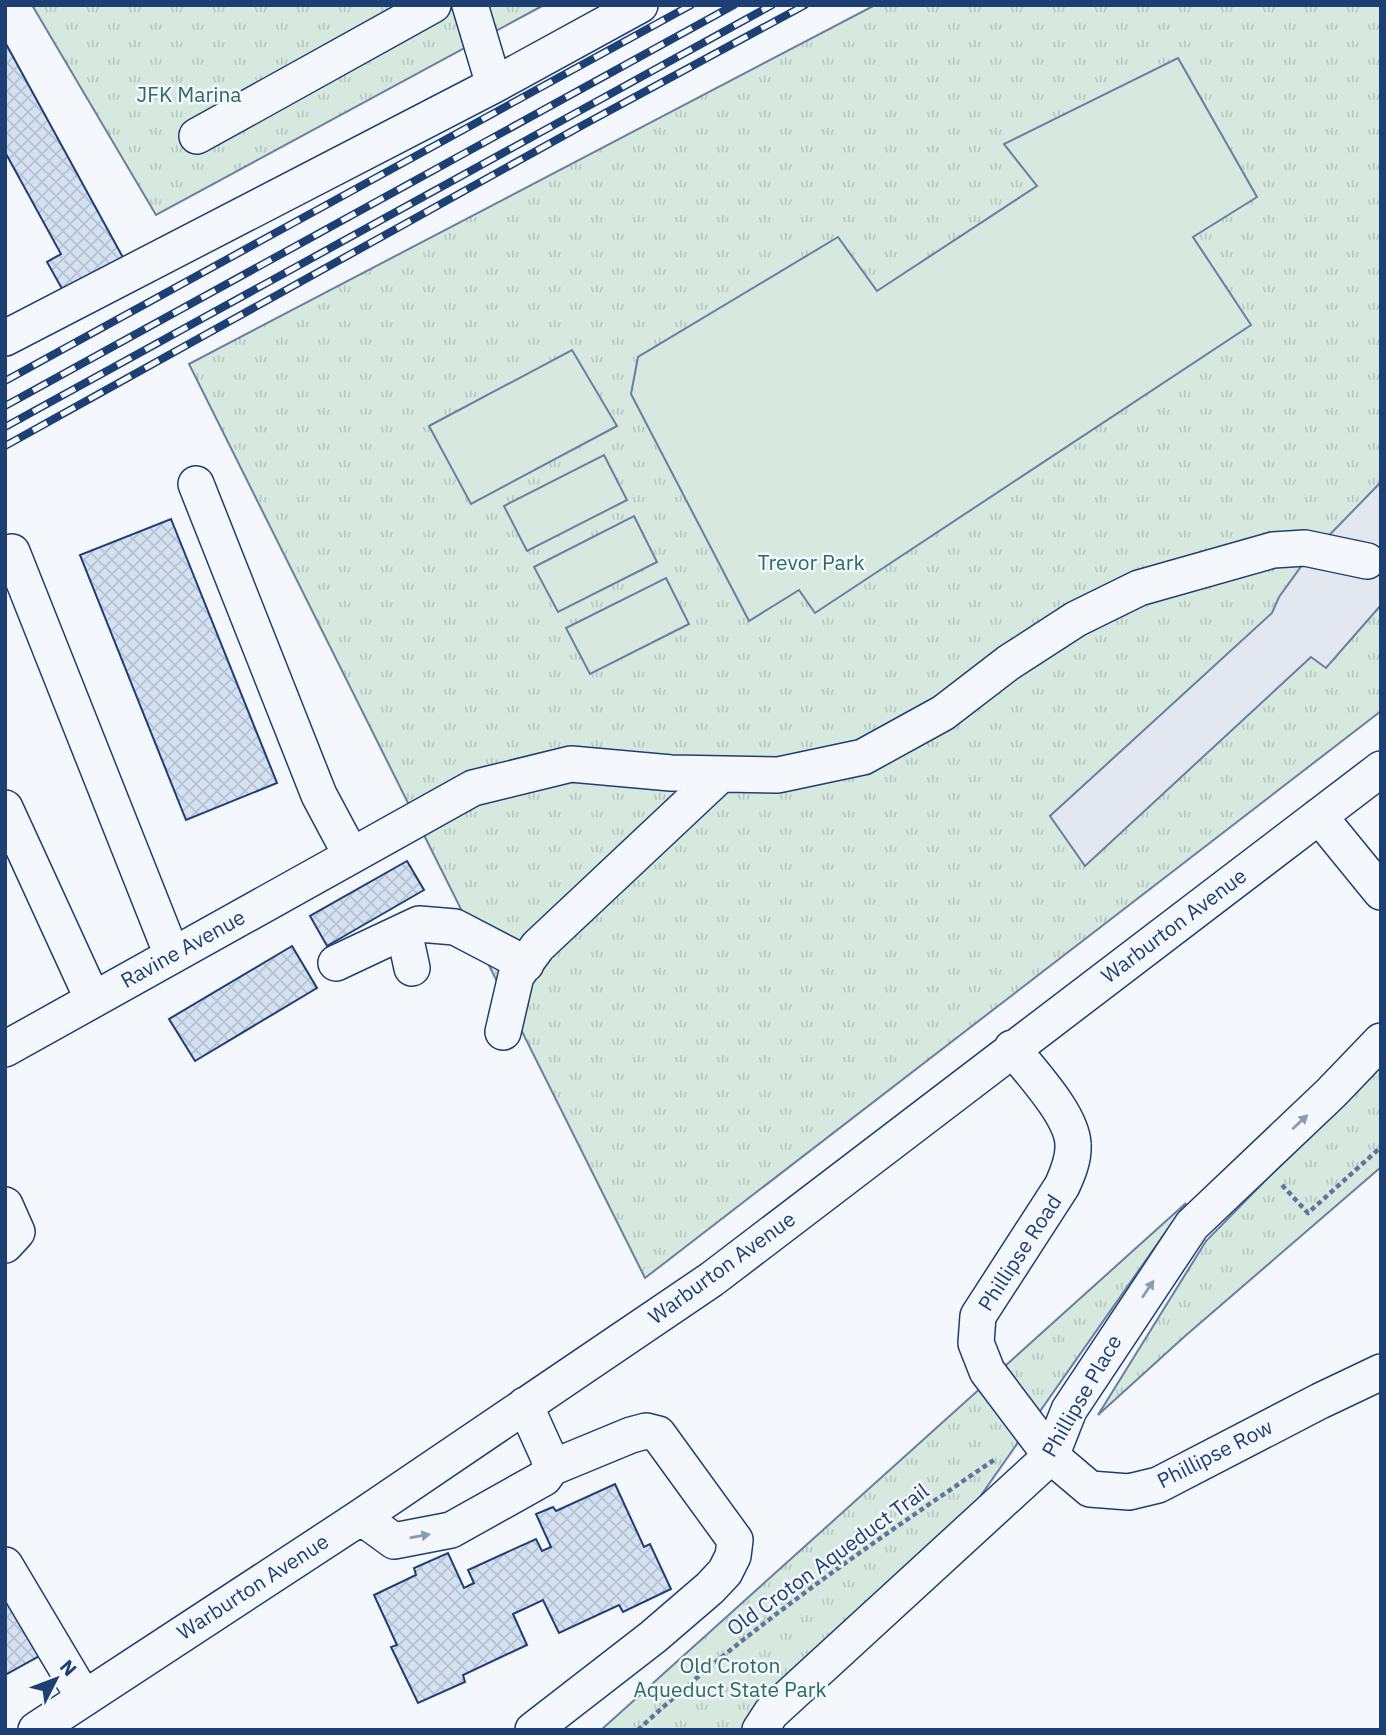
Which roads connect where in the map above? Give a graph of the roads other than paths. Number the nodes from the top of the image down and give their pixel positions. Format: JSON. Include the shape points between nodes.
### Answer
{"nodes":[{"id":1,"x":433,"y":5,"type":"edge"},
{"id":2,"x":470,"y":5,"type":"edge"},
{"id":3,"x":640,"y":5,"type":"edge"},
{"id":4,"x":494,"y":85,"type":"junction"},
{"id":5,"x":197,"y":136,"type":"dead end"},
{"id":6,"x":5,"y":338,"type":"edge"},
{"id":7,"x":196,"y":484,"type":"dead end"},
{"id":8,"x":12,"y":552,"type":"dead end"},
{"id":9,"x":1367,"y":561,"type":"dead end"},
{"id":10,"x":1381,"y":769,"type":"edge"},
{"id":11,"x":721,"y":774,"type":"junction"},
{"id":12,"x":5,"y":808,"type":"edge"},
{"id":13,"x":1319,"y":816,"type":"junction"},
{"id":14,"x":356,"y":852,"type":"junction"},
{"id":15,"x":1381,"y":892,"type":"edge"},
{"id":16,"x":404,"y":931,"type":"junction"},
{"id":17,"x":172,"y":956,"type":"junction"},
{"id":18,"x":336,"y":963,"type":"dead end"},
{"id":19,"x":526,"y":964,"type":"junction"},
{"id":20,"x":412,"y":968,"type":"dead end"},
{"id":21,"x":93,"y":1000,"type":"junction"},
{"id":22,"x":503,"y":1031,"type":"dead end"},
{"id":23,"x":1381,"y":1041,"type":"edge"},
{"id":24,"x":1012,"y":1048,"type":"junction"},
{"id":25,"x":5,"y":1049,"type":"edge"},
{"id":26,"x":5,"y":1205,"type":"edge"},
{"id":27,"x":5,"y":1245,"type":"edge"},
{"id":28,"x":1381,"y":1372,"type":"edge"},
{"id":29,"x":525,"y":1405,"type":"junction"},
{"id":30,"x":1051,"y":1456,"type":"junction"},
{"id":31,"x":551,"y":1468,"type":"junction"},
{"id":32,"x":361,"y":1517,"type":"junction"},
{"id":33,"x":5,"y":1565,"type":"edge"},
{"id":34,"x":84,"y":1698,"type":"junction"},
{"id":35,"x":36,"y":1730,"type":"edge"},
{"id":36,"x":533,"y":1730,"type":"edge"},
{"id":37,"x":760,"y":1730,"type":"edge"}],
"edges":[{"from":1,"to":5,"type":"street"},
{"from":2,"to":4,"type":"street"},
{"from":3,"to":4,"type":"street"},
{"from":4,"to":6,"type":"street"},
{"from":7,"to":14,"type":"street","via":[[319,795]]},
{"from":8,"to":17,"type":"street"},
{"from":9,"to":11,"type":"street","name":"Ravine Avenue","via":[[1305,548],[1273,550],[1139,588],[1076,619],[1007,663],[943,713],[863,757],[778,775]]},
{"from":10,"to":13,"type":"street","name":"Warburton Avenue"},
{"from":11,"to":14,"type":"street","name":"Ravine Avenue","via":[[571,764],[473,788]]},
{"from":11,"to":19,"type":"street","via":[[538,946]]},
{"from":12,"to":21,"type":"street"},
{"from":13,"to":15,"type":"street"},
{"from":13,"to":24,"type":"street","name":"Warburton Avenue"},
{"from":14,"to":17,"type":"street","name":"Ravine Avenue"},
{"from":16,"to":18,"type":"street"},
{"from":16,"to":19,"type":"street","via":[[419,924],[455,927]]},
{"from":16,"to":20,"type":"street"},
{"from":17,"to":21,"type":"street","name":"Ravine Avenue"},
{"from":19,"to":22,"type":"street","via":[[516,976]]},
{"from":21,"to":25,"type":"street","name":"Ravine Avenue"},
{"from":30,"to":23,"type":"street","name":"Phillipse Place","one_way":true,"via":[[1069,1410],[1192,1225]]},
{"from":24,"to":29,"type":"street","name":"Warburton Avenue","via":[[712,1279]]},
{"from":24,"to":30,"type":"street","name":"Phillipse Road","via":[[1062,1113],[1074,1142],[1072,1163],[978,1317],[976,1343],[987,1370]]},
{"from":26,"to":27,"type":"street","via":[[17,1232]]},
{"from":28,"to":30,"type":"street","name":"Phillipse Row","via":[[1158,1485],[1129,1492],[1090,1489]]},
{"from":29,"to":31,"type":"street"},
{"from":29,"to":32,"type":"street","name":"Warburton Avenue"},
{"from":30,"to":37,"type":"street","name":"Phillipse Place","via":[[771,1713]]},
{"from":32,"to":31,"type":"street","one_way":true,"via":[[394,1541],[451,1530],[544,1478]]},
{"from":31,"to":36,"type":"street","via":[[631,1435],[658,1434],[735,1540],[725,1572],[710,1588]]},
{"from":32,"to":34,"type":"street","name":"Warburton Avenue"},
{"from":33,"to":34,"type":"street"},
{"from":34,"to":35,"type":"street","name":"Warburton Avenue"}]}
